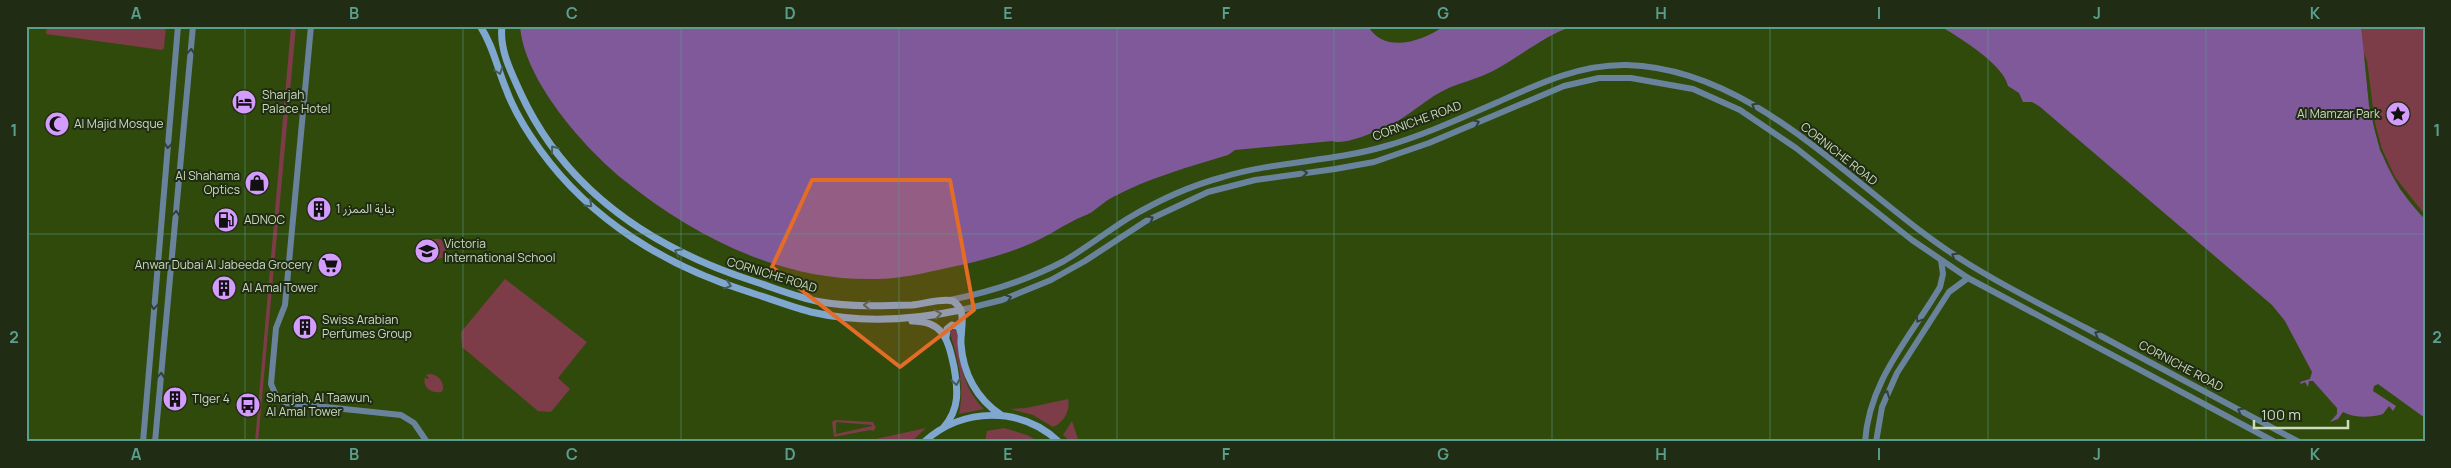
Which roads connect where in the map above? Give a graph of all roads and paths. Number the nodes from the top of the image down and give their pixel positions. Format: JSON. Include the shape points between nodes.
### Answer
{"nodes":[{"id":1,"x":178,"y":26,"type":"edge"},
{"id":2,"x":193,"y":26,"type":"edge"},
{"id":3,"x":311,"y":26,"type":"edge"},
{"id":4,"x":480,"y":26,"type":"edge"},
{"id":5,"x":502,"y":26,"type":"edge"},
{"id":6,"x":1455,"y":120,"type":"junction"},
{"id":7,"x":1778,"y":121,"type":"junction"},
{"id":8,"x":1458,"y":130,"type":"junction"},
{"id":9,"x":1771,"y":130,"type":"junction"},
{"id":10,"x":1940,"y":260,"type":"junction"},
{"id":11,"x":1968,"y":278,"type":"junction"},
{"id":12,"x":950,"y":300,"type":"junction"},
{"id":13,"x":897,"y":305,"type":"junction"},
{"id":14,"x":961,"y":310,"type":"junction"},
{"id":15,"x":897,"y":318,"type":"junction"},
{"id":16,"x":961,"y":334,"type":"junction"},
{"id":17,"x":946,"y":337,"type":"junction"},
{"id":18,"x":1001,"y":415,"type":"junction"},
{"id":19,"x":944,"y":427,"type":"junction"},
{"id":20,"x":143,"y":442,"type":"edge"},
{"id":21,"x":155,"y":442,"type":"edge"},
{"id":22,"x":427,"y":442,"type":"edge"},
{"id":23,"x":924,"y":442,"type":"edge"},
{"id":24,"x":1059,"y":442,"type":"edge"},
{"id":25,"x":1865,"y":442,"type":"edge"},
{"id":26,"x":1876,"y":442,"type":"edge"},
{"id":27,"x":2275,"y":442,"type":"edge"},
{"id":28,"x":2299,"y":442,"type":"edge"}],
"edges":[{"from":1,"to":20,"type":"street","one_way":true},
{"from":21,"to":2,"type":"street","one_way":true},
{"from":3,"to":22,"type":"street","via":[[286,299],[276,328],[271,387],[277,398],[287,404],[401,415],[414,423]]},
{"from":4,"to":15,"type":"main road","name":"CORNICHE ROAD","one_way":true,"via":[[510,97],[542,152],[579,194],[626,234],[696,273],[797,308],[846,317]]},
{"from":13,"to":5,"type":"main road","name":"CORNICHE ROAD","one_way":true,"via":[[840,304],[803,297],[702,263],[640,230],[587,186],[541,131],[509,66],[502,43]]},
{"from":7,"to":6,"type":"street","name":"CORNICHE ROAD","one_way":true,"via":[[1746,100],[1701,80],[1629,65],[1595,67],[1562,75]]},
{"from":6,"to":8,"type":"street"},
{"from":6,"to":12,"type":"street","name":"CORNICHE ROAD","via":[[1367,151],[1251,170],[1201,184],[1145,209],[1080,251],[1036,274],[1002,287]]},
{"from":7,"to":9,"type":"street"},
{"from":28,"to":7,"type":"street","name":"CORNICHE ROAD","one_way":true,"via":[[1971,266],[1913,227]]},
{"from":8,"to":9,"type":"street","name":"CORNICHE ROAD","one_way":true,"via":[[1564,86],[1614,77],[1647,79],[1693,89],[1740,110]]},
{"from":14,"to":8,"type":"street","name":"CORNICHE ROAD","one_way":true,"via":[[1002,300],[1042,284],[1085,261],[1146,221],[1208,192],[1255,180],[1374,162]]},
{"from":9,"to":10,"type":"street","name":"CORNICHE ROAD"},
{"from":10,"to":11,"type":"street","name":"CORNICHE ROAD"},
{"from":10,"to":25,"type":"street","one_way":true,"via":[[1943,274],[1940,287],[1876,389],[1869,410]]},
{"from":26,"to":11,"type":"street","one_way":true,"via":[[1882,407],[1897,373],[1949,292]]},
{"from":11,"to":27,"type":"street","name":"CORNICHE ROAD"},
{"from":12,"to":13,"type":"main road","name":"CORNICHE ROAD"},
{"from":12,"to":14,"type":"main road"},
{"from":13,"to":15,"type":"main road"},
{"from":15,"to":14,"type":"main road","name":"CORNICHE ROAD","one_way":true},
{"from":14,"to":16,"type":"main road"},
{"from":15,"to":17,"type":"main road","via":[[931,324]]},
{"from":16,"to":17,"type":"main road","via":[[959,327],[952,325],[947,329]]},
{"from":16,"to":18,"type":"main road","via":[[972,385]]},
{"from":17,"to":19,"type":"main road","one_way":true,"via":[[958,394],[954,412]]},
{"from":18,"to":19,"type":"main road","via":[[972,417]]},
{"from":18,"to":24,"type":"main road","via":[[1035,425]]},
{"from":19,"to":23,"type":"main road"}]}
